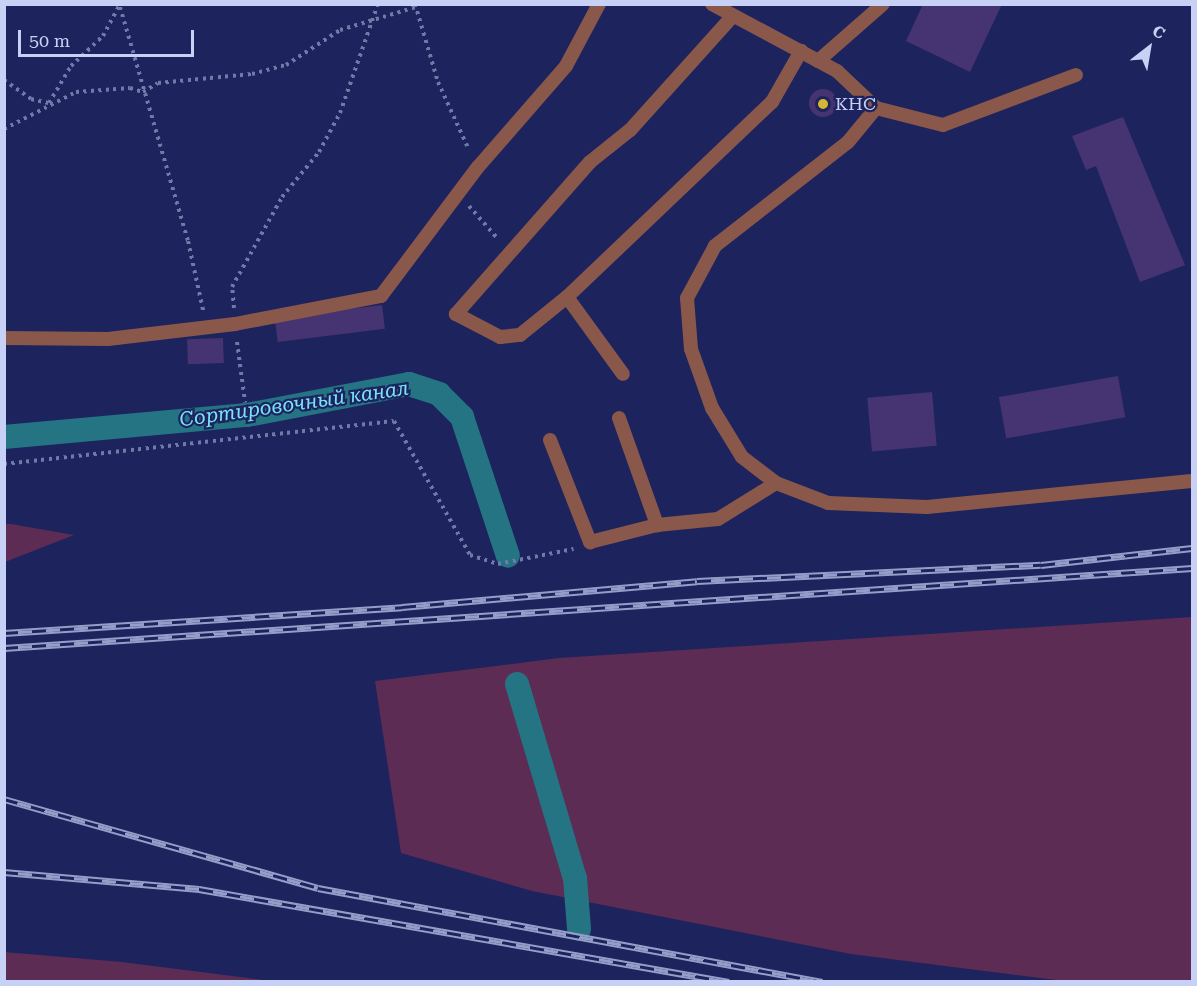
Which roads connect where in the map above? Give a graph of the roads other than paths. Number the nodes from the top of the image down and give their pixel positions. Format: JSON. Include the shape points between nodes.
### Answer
{"nodes":[{"id":1,"x":599,"y":4,"type":"edge"},
{"id":2,"x":712,"y":4,"type":"edge"},
{"id":3,"x":883,"y":4,"type":"edge"},
{"id":4,"x":731,"y":18,"type":"junction"},
{"id":5,"x":801,"y":51,"type":"junction"},
{"id":6,"x":818,"y":61,"type":"junction"},
{"id":7,"x":1076,"y":75,"type":"dead end"},
{"id":8,"x":876,"y":108,"type":"junction"},
{"id":9,"x":567,"y":297,"type":"junction"},
{"id":10,"x":4,"y":338,"type":"edge"},
{"id":11,"x":623,"y":374,"type":"dead end"},
{"id":12,"x":619,"y":418,"type":"dead end"},
{"id":13,"x":550,"y":440,"type":"dead end"},
{"id":14,"x":1192,"y":482,"type":"edge"},
{"id":15,"x":776,"y":483,"type":"junction"},
{"id":16,"x":657,"y":525,"type":"junction"}],
"edges":[{"from":1,"to":10,"type":"lane","via":[[566,66],[478,167],[381,296],[234,324],[108,339]]},
{"from":2,"to":4,"type":"lane"},
{"from":3,"to":6,"type":"lane"},
{"from":4,"to":5,"type":"lane"},
{"from":4,"to":9,"type":"lane","via":[[630,130],[590,162],[456,314],[500,338],[520,335]]},
{"from":5,"to":6,"type":"lane"},
{"from":5,"to":9,"type":"lane","via":[[771,102]]},
{"from":6,"to":8,"type":"lane","via":[[837,71]]},
{"from":7,"to":8,"type":"lane","via":[[943,125]]},
{"from":8,"to":15,"type":"lane","via":[[848,142],[714,246],[687,298],[691,350],[712,408],[742,457]]},
{"from":9,"to":11,"type":"lane"},
{"from":12,"to":16,"type":"lane"},
{"from":13,"to":16,"type":"lane","via":[[590,542]]},
{"from":14,"to":15,"type":"lane","via":[[927,507],[828,503]]},
{"from":15,"to":16,"type":"lane","via":[[718,519]]}]}
